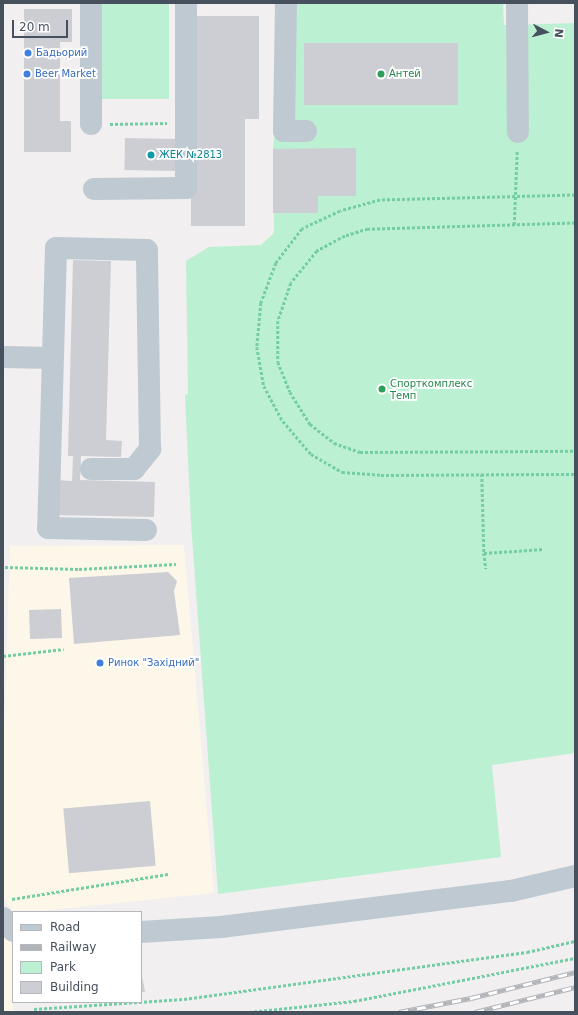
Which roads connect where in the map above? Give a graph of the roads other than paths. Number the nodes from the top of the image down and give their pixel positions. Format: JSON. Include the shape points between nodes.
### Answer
{"nodes":[{"id":1,"x":91,"y":3,"type":"edge"},
{"id":2,"x":186,"y":3,"type":"edge"},
{"id":3,"x":286,"y":3,"type":"edge"},
{"id":4,"x":517,"y":3,"type":"edge"},
{"id":5,"x":91,"y":124,"type":"road end"},
{"id":6,"x":306,"y":131,"type":"dead end"},
{"id":7,"x":518,"y":132,"type":"road end"},
{"id":8,"x":94,"y":189,"type":"dead end"},
{"id":9,"x":3,"y":357,"type":"edge"},
{"id":10,"x":52,"y":358,"type":"junction"},
{"id":11,"x":91,"y":469,"type":"dead end"},
{"id":12,"x":146,"y":530,"type":"dead end"},
{"id":13,"x":575,"y":876,"type":"edge"},
{"id":14,"x":4,"y":909,"type":"edge"},
{"id":15,"x":12,"y":929,"type":"edge"},
{"id":16,"x":142,"y":932,"type":"edge"}],
"edges":[{"from":1,"to":5,"type":"lane"},
{"from":2,"to":8,"type":"lane","via":[[186,188]]},
{"from":3,"to":6,"type":"lane","via":[[284,131]]},
{"from":4,"to":7,"type":"lane"},
{"from":9,"to":10,"type":"lane"},
{"from":10,"to":11,"type":"lane","via":[[56,248],[147,250],[150,449],[134,469]]},
{"from":10,"to":12,"type":"lane","via":[[48,528]]},
{"from":13,"to":16,"type":"lane","via":[[511,892],[221,927]]},
{"from":14,"to":15,"type":"lane"}]}
